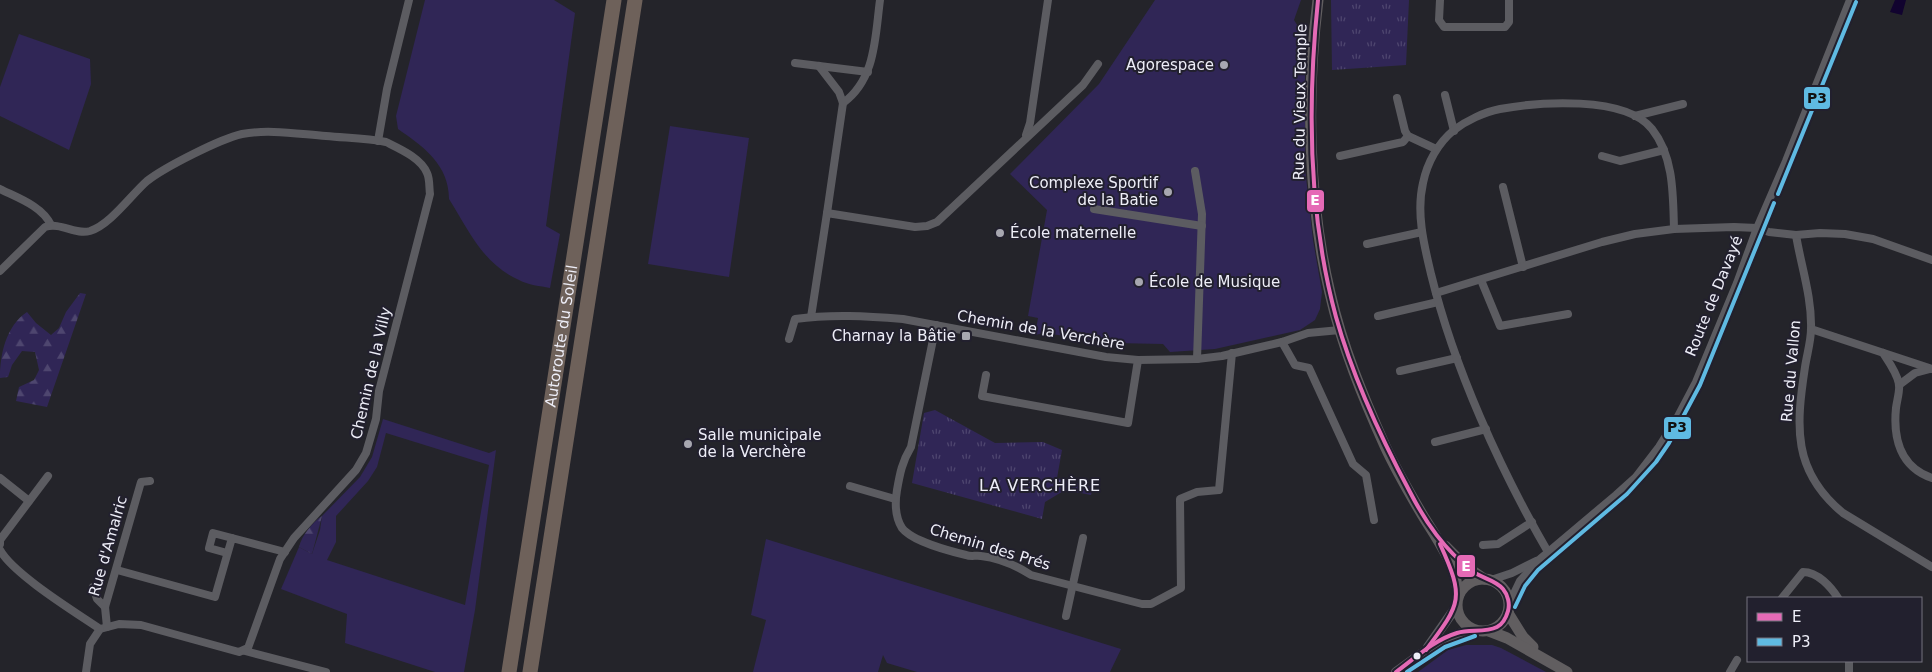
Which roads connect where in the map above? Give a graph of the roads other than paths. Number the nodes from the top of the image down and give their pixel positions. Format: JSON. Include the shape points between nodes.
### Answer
{"nodes":[{"id":1,"x":410,"y":0,"type":"edge"},
{"id":2,"x":614,"y":0,"type":"edge"},
{"id":3,"x":635,"y":0,"type":"edge"},
{"id":4,"x":880,"y":0,"type":"edge"},
{"id":5,"x":1048,"y":0,"type":"edge"},
{"id":6,"x":1318,"y":0,"type":"edge"},
{"id":7,"x":1440,"y":0,"type":"edge"},
{"id":8,"x":1509,"y":0,"type":"edge"},
{"id":9,"x":1850,"y":0,"type":"edge"},
{"id":10,"x":795,"y":64,"type":"dead end"},
{"id":11,"x":1098,"y":64,"type":"dead end"},
{"id":12,"x":819,"y":66,"type":"junction"},
{"id":13,"x":868,"y":72,"type":"junction"},
{"id":14,"x":1445,"y":95,"type":"dead end"},
{"id":15,"x":1397,"y":98,"type":"dead end"},
{"id":16,"x":843,"y":104,"type":"junction"},
{"id":17,"x":1682,"y":104,"type":"dead end"},
{"id":18,"x":1635,"y":116,"type":"junction"},
{"id":19,"x":1454,"y":131,"type":"junction"},
{"id":20,"x":1408,"y":136,"type":"junction"},
{"id":21,"x":1026,"y":137,"type":"junction"},
{"id":22,"x":378,"y":141,"type":"junction"},
{"id":23,"x":1436,"y":149,"type":"junction"},
{"id":24,"x":1664,"y":150,"type":"junction"},
{"id":25,"x":1340,"y":156,"type":"dead end"},
{"id":26,"x":1602,"y":156,"type":"dead end"},
{"id":27,"x":1195,"y":171,"type":"dead end"},
{"id":28,"x":1503,"y":187,"type":"dead end"},
{"id":29,"x":0,"y":189,"type":"edge"},
{"id":30,"x":1094,"y":209,"type":"dead end"},
{"id":31,"x":827,"y":214,"type":"junction"},
{"id":32,"x":52,"y":225,"type":"junction"},
{"id":33,"x":1202,"y":226,"type":"junction"},
{"id":34,"x":1757,"y":228,"type":"junction"},
{"id":35,"x":1674,"y":229,"type":"junction"},
{"id":36,"x":1422,"y":232,"type":"junction"},
{"id":37,"x":1796,"y":235,"type":"junction"},
{"id":38,"x":1367,"y":244,"type":"dead end"},
{"id":39,"x":1932,"y":260,"type":"edge"},
{"id":40,"x":1523,"y":267,"type":"junction"},
{"id":41,"x":0,"y":271,"type":"edge"},
{"id":42,"x":1481,"y":280,"type":"junction"},
{"id":43,"x":1436,"y":293,"type":"junction"},
{"id":44,"x":1438,"y":302,"type":"junction"},
{"id":45,"x":1568,"y":314,"type":"dead end"},
{"id":46,"x":1378,"y":316,"type":"dead end"},
{"id":47,"x":811,"y":317,"type":"junction"},
{"id":48,"x":936,"y":325,"type":"junction"},
{"id":49,"x":1811,"y":328,"type":"junction"},
{"id":50,"x":1340,"y":330,"type":"junction"},
{"id":51,"x":789,"y":338,"type":"dead end"},
{"id":52,"x":1282,"y":342,"type":"junction"},
{"id":53,"x":1232,"y":353,"type":"junction"},
{"id":54,"x":1883,"y":353,"type":"junction"},
{"id":55,"x":1457,"y":358,"type":"junction"},
{"id":56,"x":1197,"y":359,"type":"junction"},
{"id":57,"x":1138,"y":360,"type":"junction"},
{"id":58,"x":1931,"y":369,"type":"edge"},
{"id":59,"x":1400,"y":371,"type":"dead end"},
{"id":60,"x":986,"y":375,"type":"dead end"},
{"id":61,"x":1899,"y":385,"type":"junction"},
{"id":62,"x":1486,"y":429,"type":"junction"},
{"id":63,"x":1435,"y":442,"type":"dead end"},
{"id":64,"x":48,"y":476,"type":"dead end"},
{"id":65,"x":0,"y":478,"type":"edge"},
{"id":66,"x":1932,"y":478,"type":"edge"},
{"id":67,"x":150,"y":481,"type":"dead end"},
{"id":68,"x":850,"y":486,"type":"dead end"},
{"id":69,"x":896,"y":499,"type":"junction"},
{"id":70,"x":29,"y":501,"type":"junction"},
{"id":71,"x":1374,"y":520,"type":"dead end"},
{"id":72,"x":1532,"y":522,"type":"junction"},
{"id":73,"x":232,"y":538,"type":"junction"},
{"id":74,"x":1083,"y":538,"type":"dead end"},
{"id":75,"x":1438,"y":540,"type":"junction"},
{"id":76,"x":0,"y":544,"type":"edge"},
{"id":77,"x":1483,"y":545,"type":"dead end"},
{"id":78,"x":0,"y":550,"type":"edge"},
{"id":79,"x":285,"y":552,"type":"junction"},
{"id":80,"x":1548,"y":552,"type":"junction"},
{"id":81,"x":227,"y":553,"type":"junction"},
{"id":82,"x":1540,"y":559,"type":"junction"},
{"id":83,"x":1932,"y":567,"type":"edge"},
{"id":84,"x":117,"y":570,"type":"junction"},
{"id":85,"x":1487,"y":579,"type":"junction"},
{"id":86,"x":93,"y":586,"type":"dead end"},
{"id":87,"x":1072,"y":586,"type":"junction"},
{"id":88,"x":1459,"y":594,"type":"junction"},
{"id":89,"x":1783,"y":597,"type":"edge"},
{"id":90,"x":1837,"y":597,"type":"edge"},
{"id":91,"x":105,"y":607,"type":"junction"},
{"id":92,"x":1456,"y":607,"type":"junction"},
{"id":93,"x":1509,"y":608,"type":"junction"},
{"id":94,"x":1066,"y":616,"type":"dead end"},
{"id":95,"x":104,"y":628,"type":"junction"},
{"id":96,"x":1473,"y":630,"type":"junction"},
{"id":97,"x":1488,"y":631,"type":"junction"},
{"id":98,"x":245,"y":651,"type":"junction"},
{"id":99,"x":1425,"y":651,"type":"junction"},
{"id":100,"x":1548,"y":660,"type":"junction"},
{"id":101,"x":1738,"y":660,"type":"dead end"},
{"id":102,"x":86,"y":672,"type":"edge"},
{"id":103,"x":326,"y":672,"type":"edge"},
{"id":104,"x":509,"y":672,"type":"edge"},
{"id":105,"x":530,"y":672,"type":"edge"},
{"id":106,"x":1396,"y":672,"type":"edge"},
{"id":107,"x":1567,"y":672,"type":"edge"},
{"id":108,"x":1730,"y":672,"type":"edge"}],
"edges":[{"from":1,"to":22,"type":"street","via":[[387,89]]},
{"from":2,"to":104,"type":"highway","name":"Autoroute du Soleil"},
{"from":3,"to":105,"type":"highway","name":"Autoroute du Soleil"},
{"from":4,"to":13,"type":"street"},
{"from":5,"to":21,"type":"street"},
{"from":6,"to":50,"type":"main road","name":"Rue du Vieux Temple","via":[[1313,68],[1313,179],[1317,223]]},
{"from":7,"to":8,"type":"street","via":[[1439,20],[1444,26],[1496,27],[1505,27],[1509,22]]},
{"from":9,"to":34,"type":"street","name":"Route de Davayé"},
{"from":10,"to":12,"type":"street"},
{"from":11,"to":21,"type":"street","via":[[1082,85]]},
{"from":12,"to":13,"type":"street"},
{"from":12,"to":16,"type":"street","via":[[840,92]]},
{"from":13,"to":16,"type":"street","via":[[856,92]]},
{"from":14,"to":19,"type":"street"},
{"from":15,"to":20,"type":"street"},
{"from":16,"to":31,"type":"street"},
{"from":17,"to":18,"type":"street"},
{"from":18,"to":19,"type":"street","via":[[1606,106],[1541,104],[1498,109],[1476,117]]},
{"from":18,"to":24,"type":"street","via":[[1651,128]]},
{"from":19,"to":23,"type":"street"},
{"from":20,"to":23,"type":"street"},
{"from":20,"to":25,"type":"street","via":[[1403,142]]},
{"from":21,"to":31,"type":"street","via":[[937,222],[927,226]]},
{"from":22,"to":32,"type":"street","name":"Chemin de la Villy","via":[[262,132],[241,135],[158,174],[94,229],[79,231]]},
{"from":22,"to":79,"type":"street","name":"Chemin de la Villy","via":[[404,150],[418,162],[428,174],[430,194],[366,453],[356,470]]},
{"from":23,"to":36,"type":"street","via":[[1423,182],[1420,204]]},
{"from":24,"to":26,"type":"street","via":[[1620,161]]},
{"from":24,"to":35,"type":"street","via":[[1670,171]]},
{"from":27,"to":33,"type":"street"},
{"from":28,"to":40,"type":"street"},
{"from":29,"to":32,"type":"street","via":[[38,209]]},
{"from":30,"to":33,"type":"street"},
{"from":31,"to":47,"type":"street"},
{"from":32,"to":41,"type":"street","via":[[39,232]]},
{"from":33,"to":56,"type":"street"},
{"from":34,"to":35,"type":"street"},
{"from":34,"to":37,"type":"street"},
{"from":34,"to":80,"type":"street","name":"Route de Davayé","via":[[1696,382],[1659,447],[1636,477]]},
{"from":35,"to":40,"type":"street","via":[[1602,242]]},
{"from":36,"to":38,"type":"street"},
{"from":36,"to":43,"type":"street"},
{"from":37,"to":39,"type":"street","via":[[1833,233],[1861,236]]},
{"from":37,"to":49,"type":"street","name":"Rue du Vallon","via":[[1806,279]]},
{"from":40,"to":42,"type":"street"},
{"from":42,"to":43,"type":"street"},
{"from":42,"to":45,"type":"street","via":[[1500,326]]},
{"from":43,"to":44,"type":"street"},
{"from":44,"to":46,"type":"street"},
{"from":44,"to":55,"type":"street"},
{"from":47,"to":48,"type":"street","name":"Chemin de la Verchère","via":[[869,316]]},
{"from":47,"to":51,"type":"street","name":"Chemin de la Verchère","via":[[796,319]]},
{"from":48,"to":57,"type":"street","name":"Chemin de la Verchère","via":[[1087,354]]},
{"from":48,"to":69,"type":"street","name":"Chemin des Prés","via":[[911,447],[903,461]]},
{"from":49,"to":54,"type":"street"},
{"from":49,"to":83,"type":"street","name":"Rue du Vallon","via":[[1798,426],[1800,444],[1818,487],[1843,513]]},
{"from":50,"to":52,"type":"street","name":"Chemin de la Verchère","via":[[1308,334]]},
{"from":50,"to":75,"type":"main road","name":"Rue du Vieux Temple","via":[[1366,404],[1387,450]]},
{"from":52,"to":53,"type":"street","name":"Chemin de la Verchère"},
{"from":52,"to":71,"type":"street","via":[[1295,364],[1309,368],[1353,464],[1366,475]]},
{"from":53,"to":56,"type":"street","name":"Chemin de la Verchère"},
{"from":53,"to":87,"type":"street","name":"Chemin des Prés","via":[[1219,490],[1197,492],[1180,499],[1181,588],[1151,604],[1142,604]]},
{"from":54,"to":58,"type":"street"},
{"from":54,"to":61,"type":"street"},
{"from":55,"to":59,"type":"street"},
{"from":55,"to":62,"type":"street"},
{"from":56,"to":57,"type":"street","name":"Chemin de la Verchère"},
{"from":57,"to":60,"type":"street","via":[[1128,423],[982,396]]},
{"from":58,"to":61,"type":"street","via":[[1915,373]]},
{"from":61,"to":66,"type":"street","via":[[1895,424],[1900,449],[1913,468]]},
{"from":62,"to":63,"type":"street"},
{"from":62,"to":72,"type":"street"},
{"from":64,"to":70,"type":"street"},
{"from":65,"to":70,"type":"street"},
{"from":67,"to":84,"type":"street","name":"Rue d'Amalric","via":[[141,482]]},
{"from":68,"to":69,"type":"street"},
{"from":69,"to":87,"type":"street","name":"Chemin des Prés","via":[[902,528],[916,538]]},
{"from":70,"to":76,"type":"street"},
{"from":72,"to":77,"type":"street","via":[[1498,544]]},
{"from":72,"to":80,"type":"street"},
{"from":73,"to":79,"type":"street"},
{"from":73,"to":81,"type":"street"},
{"from":73,"to":81,"type":"street","via":[[213,533],[209,548]]},
{"from":74,"to":87,"type":"street"},
{"from":75,"to":85,"type":"main road","name":"Rue du Vieux Temple","via":[[1464,565]]},
{"from":75,"to":88,"type":"main road","name":"Rue du Vieux Temple","via":[[1454,572]]},
{"from":78,"to":95,"type":"street","via":[[4,558],[39,586]]},
{"from":79,"to":98,"type":"street","name":"Chemin de la Villy"},
{"from":80,"to":82,"type":"street","name":"Route de Davayé"},
{"from":81,"to":84,"type":"street","via":[[216,597]]},
{"from":82,"to":85,"type":"street","name":"Route de Davayé","via":[[1512,573]]},
{"from":82,"to":93,"type":"street","name":"Route de Davayé","via":[[1520,581]]},
{"from":84,"to":91,"type":"street","name":"Rue d'Amalric"},
{"from":85,"to":88,"type":"main road","via":[[1472,581]]},
{"from":85,"to":93,"type":"main road","via":[[1502,587],[1507,594]]},
{"from":86,"to":91,"type":"street","via":[[97,599]]},
{"from":87,"to":94,"type":"street"},
{"from":88,"to":92,"type":"main road"},
{"from":89,"to":90,"type":"street","via":[[1806,572],[1831,587]]},
{"from":91,"to":95,"type":"street","name":"Rue d'Amalric"},
{"from":92,"to":96,"type":"main road","via":[[1464,624]]},
{"from":92,"to":99,"type":"street"},
{"from":93,"to":97,"type":"main road","via":[[1499,626]]},
{"from":93,"to":100,"type":"main road","via":[[1523,637]]},
{"from":95,"to":98,"type":"street","via":[[120,624],[141,625]]},
{"from":95,"to":102,"type":"street","via":[[90,644]]},
{"from":96,"to":97,"type":"main road"},
{"from":96,"to":99,"type":"street","via":[[1457,633]]},
{"from":97,"to":100,"type":"main road"},
{"from":98,"to":103,"type":"street"},
{"from":99,"to":106,"type":"street"},
{"from":100,"to":107,"type":"main road"},
{"from":101,"to":108,"type":"street"}]}
